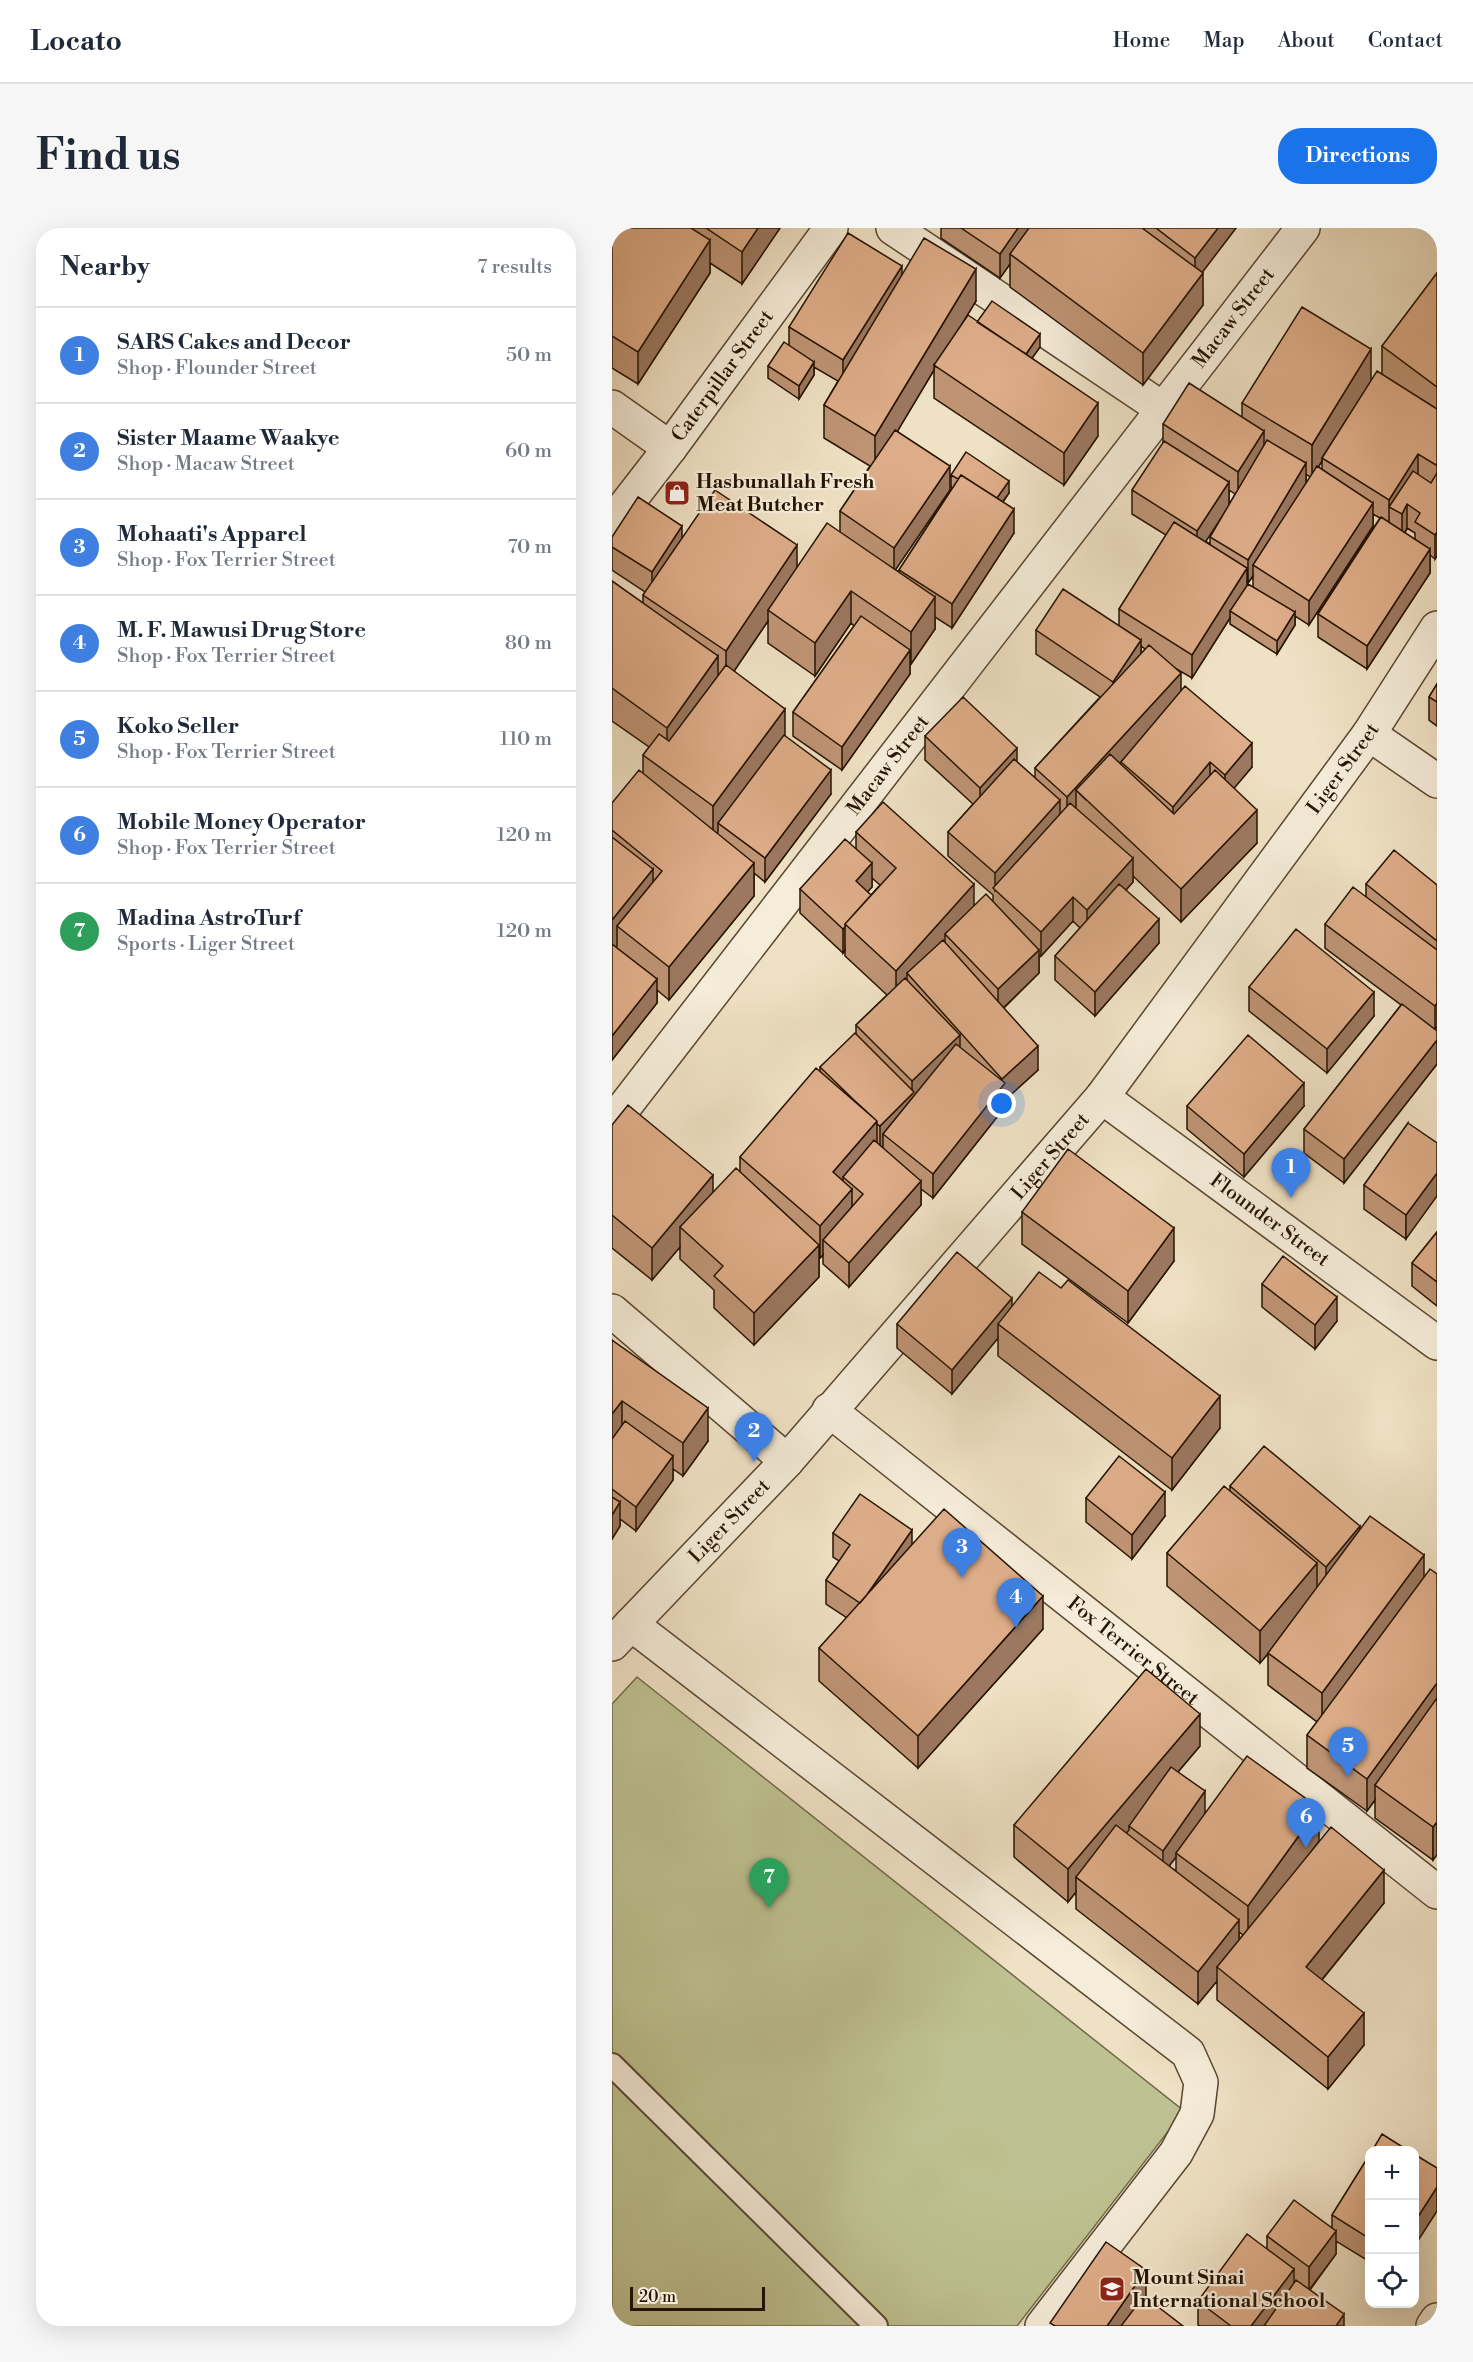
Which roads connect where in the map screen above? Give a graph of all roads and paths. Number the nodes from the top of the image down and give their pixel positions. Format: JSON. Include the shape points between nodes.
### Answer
{"nodes":[{"id":1,"x":831,"y":228,"type":"edge"},
{"id":2,"x":893,"y":228,"type":"edge"},
{"id":3,"x":1303,"y":228,"type":"edge"},
{"id":4,"x":612,"y":407,"type":"edge"},
{"id":5,"x":1163,"y":409,"type":"junction"},
{"id":6,"x":670,"y":448,"type":"junction"},
{"id":7,"x":612,"y":523,"type":"edge"},
{"id":8,"x":1437,"y":628,"type":"edge"},
{"id":9,"x":1369,"y":734,"type":"junction"},
{"id":10,"x":1437,"y":781,"type":"edge"},
{"id":11,"x":1102,"y":1097,"type":"junction"},
{"id":12,"x":612,"y":1123,"type":"edge"},
{"id":13,"x":612,"y":1311,"type":"edge"},
{"id":14,"x":1437,"y":1343,"type":"edge"},
{"id":15,"x":830,"y":1410,"type":"junction"},
{"id":16,"x":787,"y":1461,"type":"junction"},
{"id":17,"x":622,"y":1634,"type":"edge"},
{"id":18,"x":1437,"y":1892,"type":"edge"},
{"id":19,"x":612,"y":2065,"type":"edge"},
{"id":20,"x":1437,"y":2320,"type":"edge"},
{"id":21,"x":876,"y":2326,"type":"edge"},
{"id":22,"x":1041,"y":2326,"type":"edge"},
{"id":23,"x":1433,"y":2326,"type":"edge"}],
"edges":[{"from":1,"to":6,"type":"street","name":"Caterpillar Street"},
{"from":2,"to":5,"type":"street"},
{"from":3,"to":5,"type":"street","name":"Macaw Street"},
{"from":4,"to":6,"type":"street"},
{"from":5,"to":12,"type":"street","name":"Macaw Street"},
{"from":6,"to":7,"type":"street","name":"Caterpillar Street"},
{"from":8,"to":9,"type":"street","name":"Liger Street"},
{"from":9,"to":10,"type":"street"},
{"from":9,"to":11,"type":"street","name":"Liger Street"},
{"from":11,"to":14,"type":"street","name":"Flounder Street"},
{"from":11,"to":15,"type":"street","name":"Liger Street"},
{"from":13,"to":16,"type":"street"},
{"from":15,"to":16,"type":"street","name":"Liger Street"},
{"from":15,"to":18,"type":"street","name":"Fox Terrier Street"},
{"from":16,"to":17,"type":"street","name":"Liger Street"},
{"from":17,"to":22,"type":"street","via":[[1188,2053],[1201,2082],[1197,2114],[1176,2153]]},
{"from":19,"to":21,"type":"lane"},
{"from":20,"to":23,"type":"street"}]}
